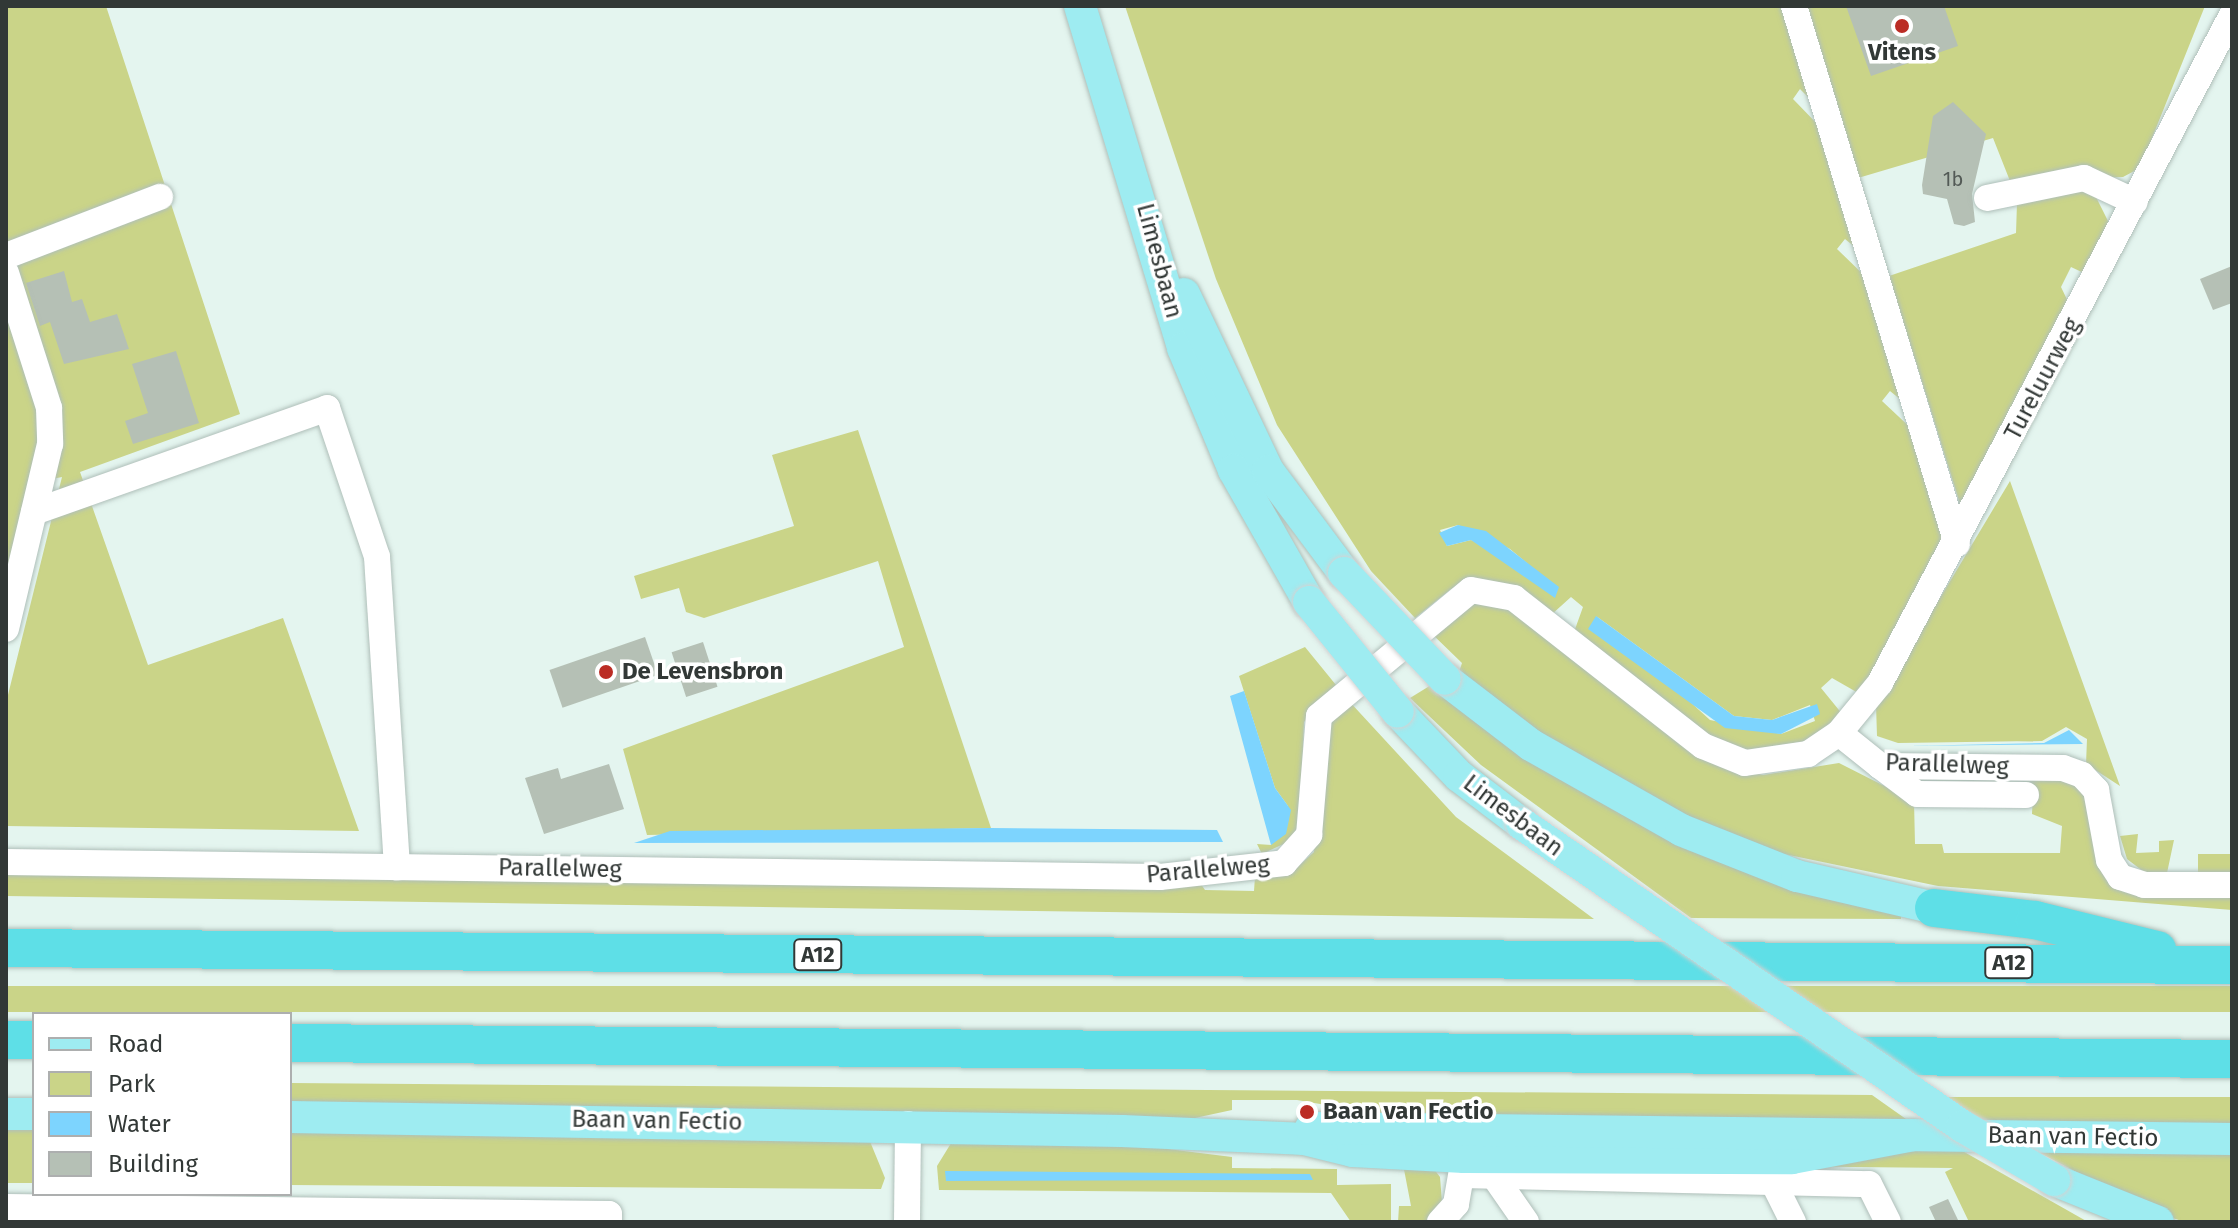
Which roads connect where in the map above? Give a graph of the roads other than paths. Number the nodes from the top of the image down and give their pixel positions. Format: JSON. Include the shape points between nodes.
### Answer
{"nodes":[{"id":1,"x":1080,"y":6,"type":"edge"},
{"id":2,"x":1794,"y":6,"type":"edge"},
{"id":3,"x":2232,"y":15,"type":"edge"},
{"id":4,"x":1135,"y":172,"type":"junction"},
{"id":5,"x":160,"y":197,"type":"dead end"},
{"id":6,"x":1987,"y":198,"type":"dead end"},
{"id":7,"x":2135,"y":202,"type":"junction"},
{"id":8,"x":6,"y":256,"type":"edge"},
{"id":9,"x":6,"y":273,"type":"edge"},
{"id":10,"x":34,"y":512,"type":"junction"},
{"id":11,"x":1957,"y":544,"type":"junction"},
{"id":12,"x":6,"y":629,"type":"edge"},
{"id":13,"x":1839,"y":733,"type":"junction"},
{"id":14,"x":1880,"y":766,"type":"junction"},
{"id":15,"x":2026,"y":795,"type":"dead end"},
{"id":16,"x":6,"y":862,"type":"edge"},
{"id":17,"x":397,"y":867,"type":"junction"},
{"id":18,"x":2232,"y":885,"type":"edge"},
{"id":19,"x":1934,"y":908,"type":"joint"},
{"id":20,"x":6,"y":948,"type":"edge"},
{"id":21,"x":2225,"y":965,"type":"edge"},
{"id":22,"x":6,"y":1040,"type":"edge"},
{"id":23,"x":32,"y":1040,"type":"edge"},
{"id":24,"x":292,"y":1043,"type":"edge"},
{"id":25,"x":2232,"y":1059,"type":"edge"},
{"id":26,"x":6,"y":1114,"type":"edge"},
{"id":27,"x":32,"y":1114,"type":"edge"},
{"id":28,"x":292,"y":1117,"type":"edge"},
{"id":29,"x":908,"y":1124,"type":"junction"},
{"id":30,"x":1486,"y":1130,"type":"junction"},
{"id":31,"x":1168,"y":1133,"type":"junction"},
{"id":32,"x":1914,"y":1135,"type":"junction"},
{"id":33,"x":2232,"y":1139,"type":"edge"},
{"id":34,"x":1463,"y":1166,"type":"junction"},
{"id":35,"x":1494,"y":1176,"type":"junction"},
{"id":36,"x":1772,"y":1180,"type":"junction"},
{"id":37,"x":6,"y":1207,"type":"edge"},
{"id":38,"x":609,"y":1222,"type":"edge"},
{"id":39,"x":907,"y":1222,"type":"edge"},
{"id":40,"x":1440,"y":1222,"type":"edge"},
{"id":41,"x":1526,"y":1222,"type":"edge"},
{"id":42,"x":1793,"y":1222,"type":"edge"},
{"id":43,"x":1888,"y":1222,"type":"edge"},
{"id":44,"x":2158,"y":1222,"type":"edge"}],
"edges":[{"from":1,"to":4,"type":"main road","name":"Limesbaan"},
{"from":2,"to":11,"type":"street"},
{"from":3,"to":7,"type":"street","name":"Tureluurweg"},
{"from":4,"to":19,"type":"main road","name":"Limesbaan","bridge":true,"via":[[1268,471],[1344,573],[1445,679],[1531,745],[1681,830],[1797,876]]},
{"from":4,"to":44,"type":"main road","name":"Limesbaan","bridge":true,"via":[[1183,348],[1247,494],[1309,602],[1398,712],[1459,776],[1962,1126],[2054,1180]]},
{"from":5,"to":8,"type":"street"},
{"from":6,"to":7,"type":"street","via":[[2084,178]]},
{"from":7,"to":11,"type":"street","name":"Tureluurweg"},
{"from":9,"to":10,"type":"street","via":[[49,408],[50,444]]},
{"from":10,"to":12,"type":"street"},
{"from":10,"to":17,"type":"street","via":[[327,408],[377,557]]},
{"from":11,"to":13,"type":"street","name":"Tureluurweg","via":[[1880,683]]},
{"from":13,"to":14,"type":"street","name":"Parallelweg"},
{"from":13,"to":17,"type":"street","name":"Parallelweg","via":[[1808,754],[1745,763],[1703,746],[1514,598],[1471,590],[1319,716],[1309,835],[1284,863],[1160,877]]},
{"from":14,"to":15,"type":"street","via":[[1917,794]]},
{"from":14,"to":18,"type":"street","name":"Parallelweg","via":[[2063,768],[2096,790],[2109,860],[2120,877],[2144,885]]},
{"from":16,"to":17,"type":"street","name":"Parallelweg"},
{"from":19,"to":21,"type":"highway","number":"A12","via":[[2035,920]]},
{"from":20,"to":21,"type":"highway","number":"A12"},
{"from":22,"to":23,"type":"highway"},
{"from":24,"to":25,"type":"highway"},
{"from":26,"to":27,"type":"main road"},
{"from":28,"to":29,"type":"main road","name":"Baan van Fectio"},
{"from":29,"to":31,"type":"main road","name":"Baan van Fectio"},
{"from":29,"to":39,"type":"street"},
{"from":30,"to":31,"type":"main road","name":"Baan van Fectio","via":[[1245,1127]]},
{"from":30,"to":32,"type":"main road","name":"Baan van Fectio"},
{"from":30,"to":34,"type":"street"},
{"from":31,"to":34,"type":"main road","name":"Baan van Fectio"},
{"from":32,"to":33,"type":"main road","name":"Baan van Fectio"},
{"from":32,"to":34,"type":"main road","name":"Baan van Fectio","via":[[1792,1158]]},
{"from":34,"to":35,"type":"street"},
{"from":34,"to":40,"type":"street","via":[[1456,1204]]},
{"from":35,"to":36,"type":"street"},
{"from":35,"to":41,"type":"street"},
{"from":36,"to":42,"type":"street"},
{"from":36,"to":43,"type":"street","via":[[1869,1184]]},
{"from":37,"to":38,"type":"street","via":[[609,1214]]}]}
